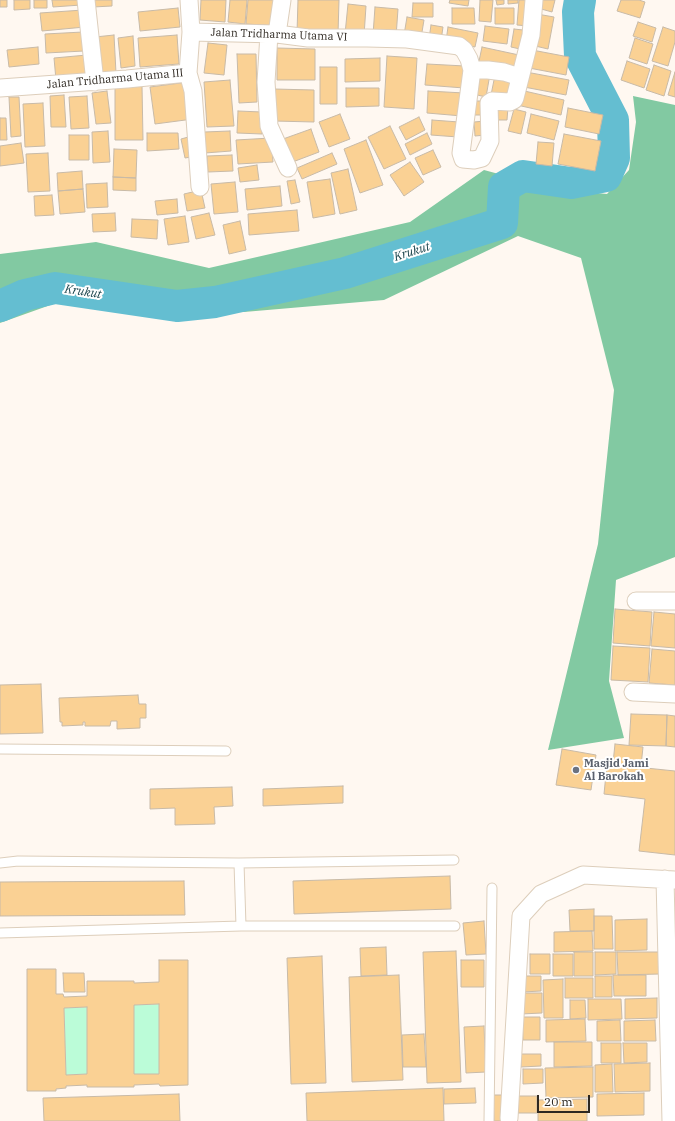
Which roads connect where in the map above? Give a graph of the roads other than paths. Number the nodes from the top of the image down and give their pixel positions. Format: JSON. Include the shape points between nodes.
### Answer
{"nodes":[{"id":1,"x":86,"y":0,"type":"edge"},
{"id":2,"x":189,"y":0,"type":"edge"},
{"id":3,"x":282,"y":0,"type":"edge"},
{"id":4,"x":534,"y":0,"type":"edge"},
{"id":5,"x":191,"y":32,"type":"junction"},
{"id":6,"x":273,"y":34,"type":"junction"},
{"id":7,"x":472,"y":70,"type":"junction"},
{"id":8,"x":188,"y":73,"type":"junction"},
{"id":9,"x":520,"y":76,"type":"junction"},
{"id":10,"x":95,"y":82,"type":"junction"},
{"id":11,"x":0,"y":88,"type":"edge"},
{"id":12,"x":288,"y":168,"type":"dead end"},
{"id":13,"x":200,"y":187,"type":"dead end"},
{"id":14,"x":636,"y":601,"type":"dead end"},
{"id":15,"x":675,"y":601,"type":"edge"},
{"id":16,"x":633,"y":692,"type":"dead end"},
{"id":17,"x":675,"y":694,"type":"edge"},
{"id":18,"x":0,"y":749,"type":"edge"},
{"id":19,"x":226,"y":751,"type":"dead end"},
{"id":20,"x":454,"y":860,"type":"dead end"},
{"id":21,"x":0,"y":863,"type":"edge"},
{"id":22,"x":239,"y":863,"type":"junction"},
{"id":23,"x":670,"y":879,"type":"edge"},
{"id":24,"x":492,"y":888,"type":"dead end"},
{"id":25,"x":241,"y":926,"type":"junction"},
{"id":26,"x":455,"y":926,"type":"dead end"},
{"id":27,"x":0,"y":933,"type":"edge"},
{"id":28,"x":509,"y":1118,"type":"dead end"},
{"id":29,"x":489,"y":1121,"type":"edge"},
{"id":30,"x":671,"y":1121,"type":"edge"}],
"edges":[{"from":1,"to":10,"type":"street"},
{"from":2,"to":5,"type":"street","name":"Jalan Tridharma Utama III"},
{"from":3,"to":6,"type":"street"},
{"from":4,"to":9,"type":"street","via":[[531,35]]},
{"from":5,"to":6,"type":"street","name":"Jalan Tridharma Utama VI"},
{"from":5,"to":8,"type":"street","name":"Jalan Tridharma Utama III"},
{"from":6,"to":7,"type":"street","name":"Jalan Tridharma Utama VI","via":[[308,38],[407,39],[459,46],[469,58]]},
{"from":6,"to":12,"type":"street","via":[[266,82],[269,126]]},
{"from":7,"to":9,"type":"street"},
{"from":7,"to":9,"type":"street","via":[[461,153],[464,160],[483,157],[490,141],[489,103],[514,100]]},
{"from":8,"to":10,"type":"street","name":"Jalan Tridharma Utama III"},
{"from":8,"to":13,"type":"street","via":[[193,91]]},
{"from":10,"to":11,"type":"street","name":"Jalan Tridharma Utama III"},
{"from":14,"to":15,"type":"street"},
{"from":16,"to":17,"type":"street"},
{"from":18,"to":19,"type":"lane"},
{"from":20,"to":22,"type":"lane"},
{"from":21,"to":22,"type":"lane"},
{"from":22,"to":25,"type":"lane"},
{"from":23,"to":28,"type":"street","via":[[583,875],[541,894],[521,916]]},
{"from":23,"to":30,"type":"street"},
{"from":24,"to":29,"type":"lane"},
{"from":25,"to":26,"type":"lane"},
{"from":25,"to":27,"type":"lane"}]}
